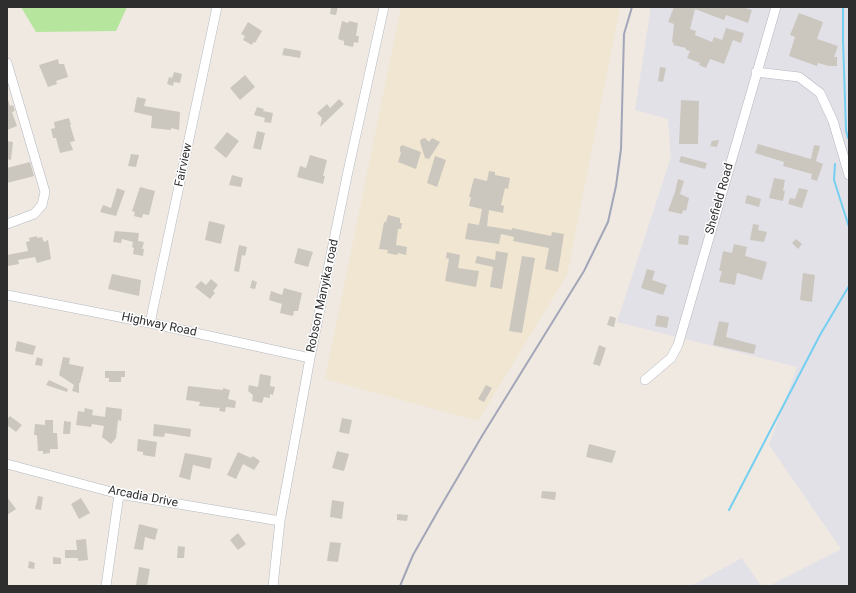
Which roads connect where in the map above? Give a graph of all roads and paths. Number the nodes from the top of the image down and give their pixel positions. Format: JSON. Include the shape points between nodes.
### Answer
{"nodes":[{"id":1,"x":217,"y":7,"type":"edge"},
{"id":2,"x":384,"y":7,"type":"edge"},
{"id":3,"x":776,"y":7,"type":"edge"},
{"id":4,"x":7,"y":63,"type":"edge"},
{"id":5,"x":756,"y":72,"type":"junction"},
{"id":6,"x":849,"y":175,"type":"edge"},
{"id":7,"x":7,"y":224,"type":"edge"},
{"id":8,"x":7,"y":295,"type":"edge"},
{"id":9,"x":150,"y":323,"type":"junction"},
{"id":10,"x":310,"y":358,"type":"junction"},
{"id":11,"x":645,"y":380,"type":"dead end"},
{"id":12,"x":7,"y":464,"type":"edge"},
{"id":13,"x":119,"y":494,"type":"junction"},
{"id":14,"x":280,"y":521,"type":"junction"},
{"id":15,"x":106,"y":586,"type":"edge"},
{"id":16,"x":273,"y":586,"type":"edge"}],
"edges":[{"from":1,"to":9,"type":"street","name":"Fairview"},
{"from":2,"to":10,"type":"street","name":"Robson Manyika road"},
{"from":3,"to":5,"type":"street","name":"Shefield Road"},
{"from":4,"to":7,"type":"street","via":[[45,192],[42,205],[34,214]]},
{"from":5,"to":6,"type":"street","via":[[799,77],[820,93],[833,121]]},
{"from":5,"to":11,"type":"street","name":"Shefield Road","via":[[678,345],[671,358]]},
{"from":8,"to":9,"type":"street","name":"Highway Road"},
{"from":9,"to":10,"type":"street","name":"Highway Road"},
{"from":10,"to":14,"type":"street","name":"Robson Manyika road"},
{"from":12,"to":13,"type":"street","name":"Arcadia Drive"},
{"from":13,"to":14,"type":"street","name":"Arcadia Drive"},
{"from":13,"to":15,"type":"street"},
{"from":14,"to":16,"type":"street","name":"Robson Manyika road"}]}
